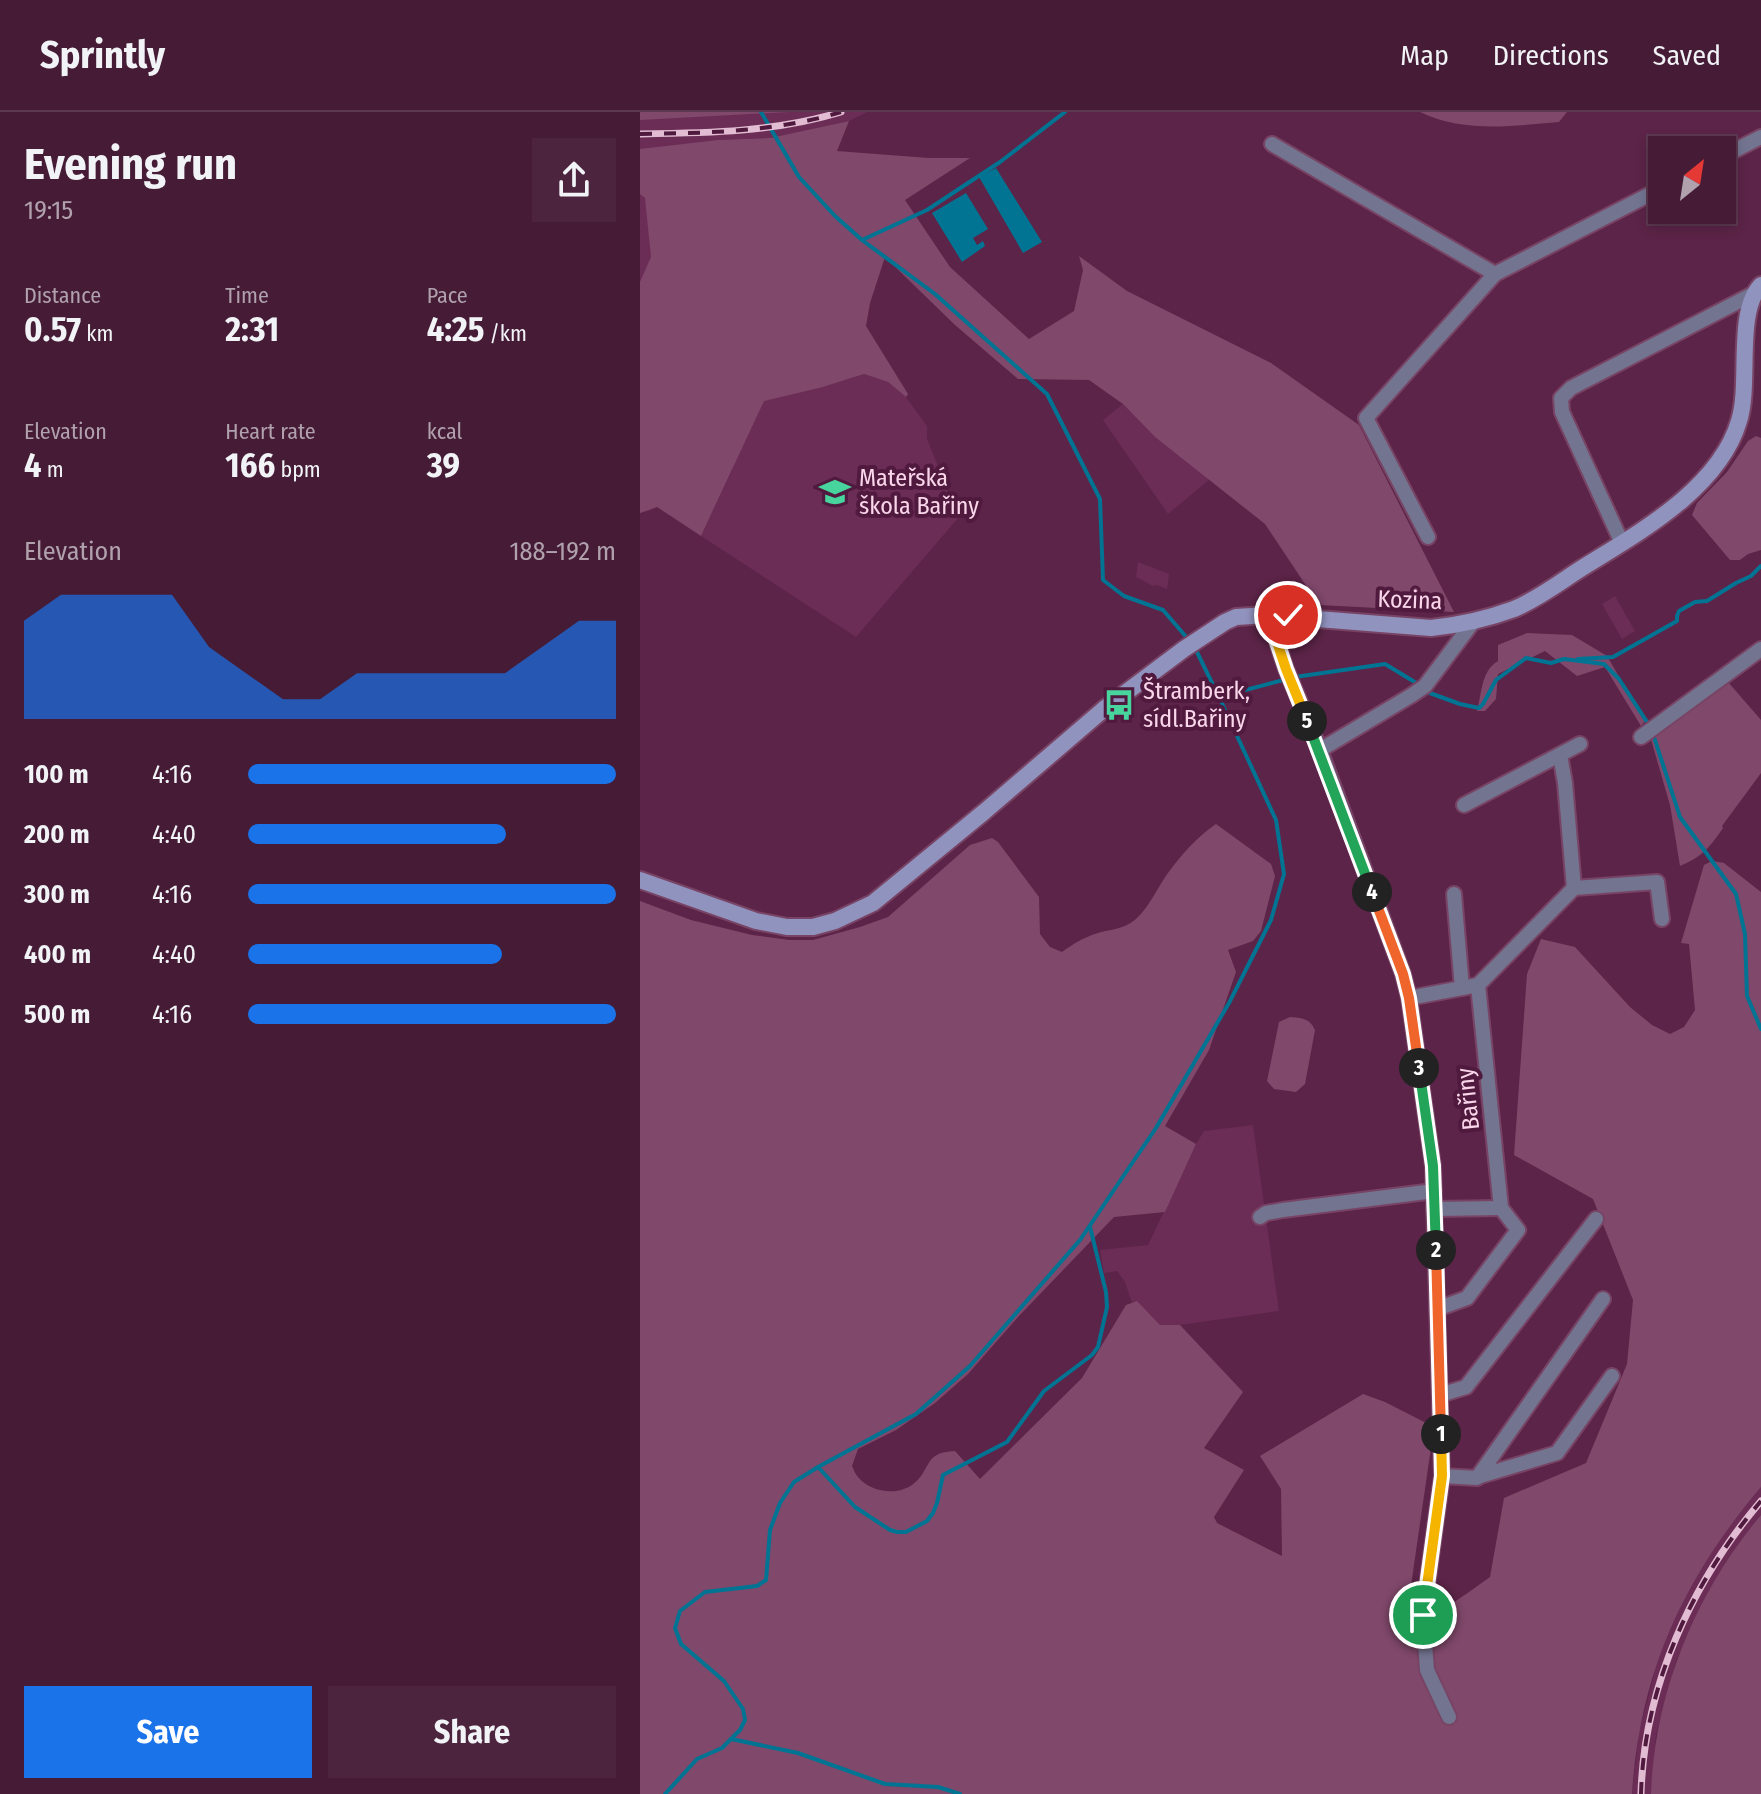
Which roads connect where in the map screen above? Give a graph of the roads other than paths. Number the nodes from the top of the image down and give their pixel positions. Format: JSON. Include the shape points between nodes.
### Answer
{"nodes":[{"id":1,"x":1761,"y":137,"type":"edge"},
{"id":2,"x":1272,"y":144,"type":"dead end"},
{"id":3,"x":1736,"y":150,"type":"edge"},
{"id":4,"x":1648,"y":195,"type":"edge"},
{"id":5,"x":1495,"y":274,"type":"junction"},
{"id":6,"x":1757,"y":289,"type":"edge"},
{"id":7,"x":1428,"y":537,"type":"dead end"},
{"id":8,"x":1622,"y":543,"type":"junction"},
{"id":9,"x":1268,"y":615,"type":"junction"},
{"id":10,"x":1473,"y":622,"type":"junction"},
{"id":11,"x":1761,"y":649,"type":"edge"},
{"id":12,"x":1641,"y":737,"type":"dead end"},
{"id":13,"x":1580,"y":744,"type":"dead end"},
{"id":14,"x":1320,"y":750,"type":"junction"},
{"id":15,"x":1560,"y":755,"type":"junction"},
{"id":16,"x":1464,"y":805,"type":"dead end"},
{"id":17,"x":640,"y":880,"type":"edge"},
{"id":18,"x":1574,"y":888,"type":"junction"},
{"id":19,"x":1454,"y":894,"type":"dead end"},
{"id":20,"x":1662,"y":919,"type":"dead end"},
{"id":21,"x":1478,"y":985,"type":"junction"},
{"id":22,"x":1462,"y":988,"type":"junction"},
{"id":23,"x":1409,"y":998,"type":"junction"},
{"id":24,"x":1434,"y":1191,"type":"junction"},
{"id":25,"x":1501,"y":1208,"type":"junction"},
{"id":26,"x":1434,"y":1209,"type":"junction"},
{"id":27,"x":1260,"y":1217,"type":"dead end"},
{"id":28,"x":1596,"y":1219,"type":"dead end"},
{"id":29,"x":1603,"y":1299,"type":"dead end"},
{"id":30,"x":1437,"y":1309,"type":"junction"},
{"id":31,"x":1612,"y":1376,"type":"dead end"},
{"id":32,"x":1440,"y":1395,"type":"junction"},
{"id":33,"x":1442,"y":1476,"type":"junction"},
{"id":34,"x":1477,"y":1478,"type":"junction"},
{"id":35,"x":1449,"y":1717,"type":"dead end"}],
"edges":[{"from":1,"to":3,"type":"street"},
{"from":2,"to":5,"type":"street"},
{"from":4,"to":5,"type":"street"},
{"from":5,"to":7,"type":"street","via":[[1366,418]]},
{"from":6,"to":8,"type":"main road","name":"Kozina","via":[[1749,305],[1743,404],[1731,440],[1693,490]]},
{"from":6,"to":8,"type":"street","name":"Kozina","via":[[1561,398],[1562,412]]},
{"from":8,"to":10,"type":"main road","name":"Kozina","via":[[1528,603]]},
{"from":9,"to":10,"type":"main road","name":"Kozina","via":[[1431,628]]},
{"from":9,"to":14,"type":"street","name":"Bařiny"},
{"from":9,"to":17,"type":"main road","name":"Kozina","via":[[1236,617],[1199,638],[1104,709],[873,903],[851,915],[813,927],[772,925]]},
{"from":10,"to":14,"type":"street","via":[[1425,686]]},
{"from":11,"to":12,"type":"street"},
{"from":13,"to":15,"type":"street"},
{"from":14,"to":23,"type":"street","name":"Bařiny"},
{"from":15,"to":16,"type":"street"},
{"from":15,"to":18,"type":"street"},
{"from":18,"to":20,"type":"street","via":[[1657,882]]},
{"from":18,"to":21,"type":"street"},
{"from":19,"to":22,"type":"street"},
{"from":21,"to":22,"type":"street"},
{"from":21,"to":25,"type":"street","name":"Bařiny"},
{"from":22,"to":23,"type":"street"},
{"from":23,"to":24,"type":"street","name":"Bařiny"},
{"from":24,"to":26,"type":"street","name":"Bařiny"},
{"from":24,"to":27,"type":"street"},
{"from":25,"to":26,"type":"street"},
{"from":25,"to":30,"type":"street","name":"Bařiny","via":[[1518,1230],[1467,1298]]},
{"from":26,"to":30,"type":"street","name":"Bařiny"},
{"from":28,"to":32,"type":"street","via":[[1466,1387]]},
{"from":29,"to":34,"type":"street"},
{"from":30,"to":32,"type":"street","name":"Bařiny"},
{"from":31,"to":34,"type":"street","via":[[1557,1453]]},
{"from":32,"to":33,"type":"street","name":"Bařiny"},
{"from":33,"to":34,"type":"street"},
{"from":33,"to":35,"type":"street","name":"Bařiny","via":[[1423,1615],[1427,1670]]}]}
